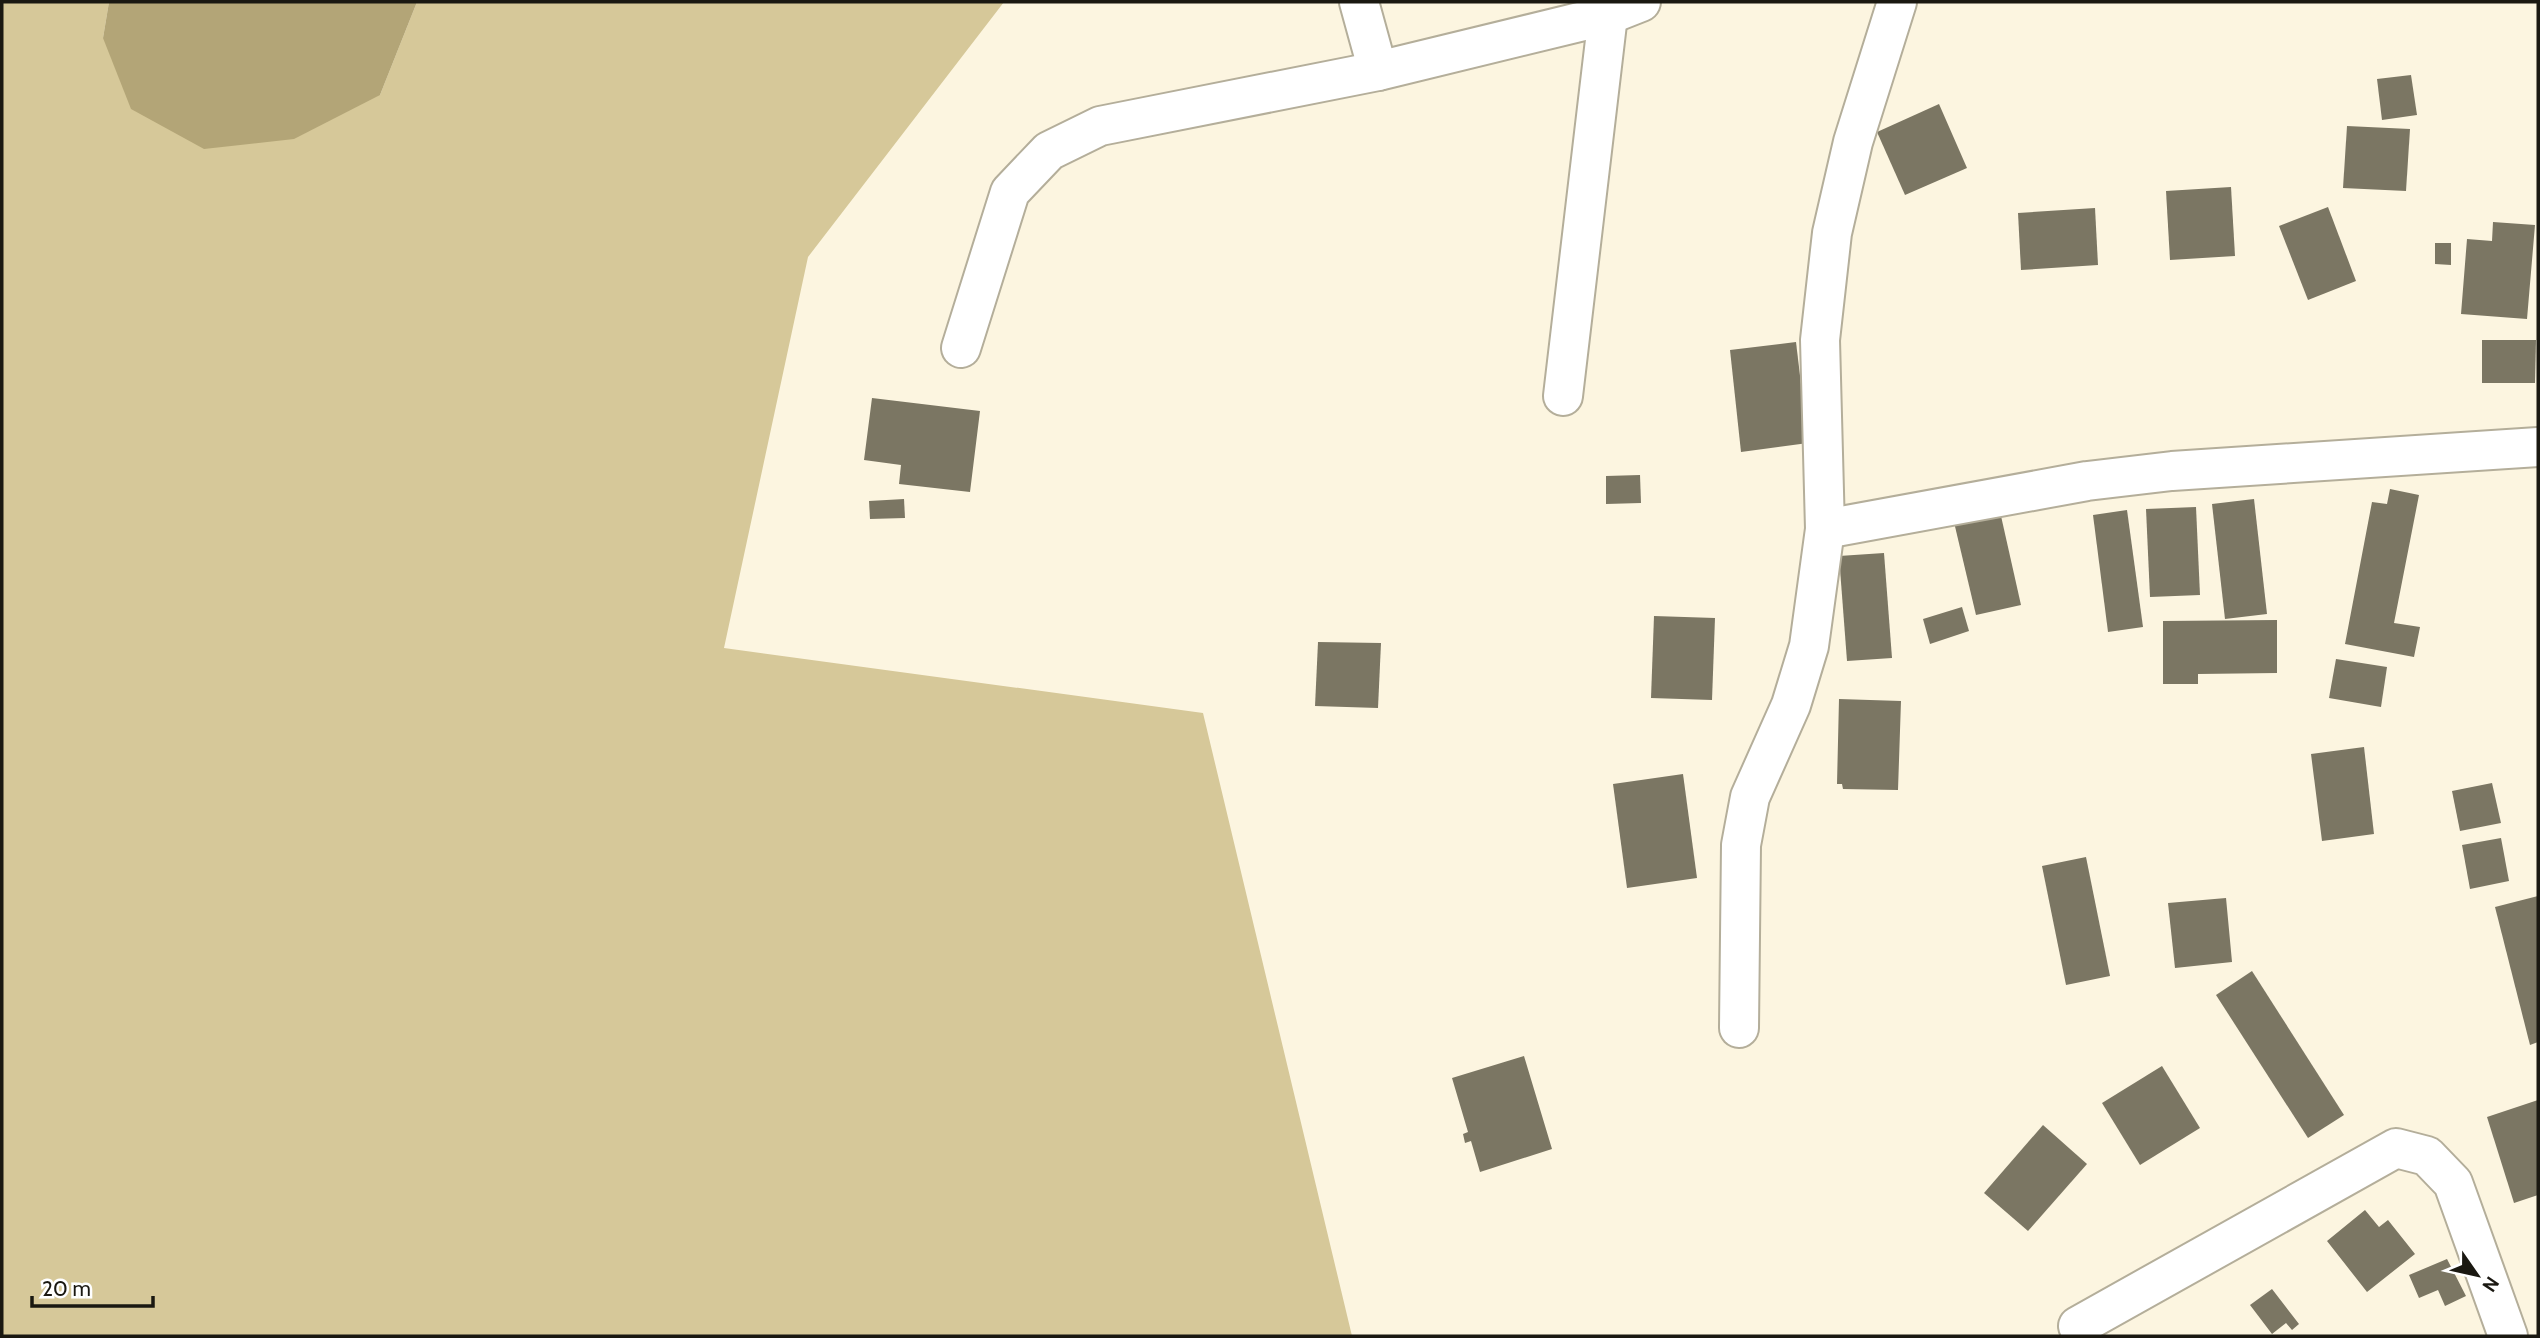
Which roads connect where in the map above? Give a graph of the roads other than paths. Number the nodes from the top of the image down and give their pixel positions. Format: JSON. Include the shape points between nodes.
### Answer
{"nodes":[{"id":1,"x":1359,"y":2,"type":"edge"},
{"id":2,"x":1897,"y":2,"type":"edge"},
{"id":3,"x":1625,"y":8,"type":"edge"},
{"id":4,"x":1378,"y":71,"type":"junction"},
{"id":5,"x":961,"y":348,"type":"dead end"},
{"id":6,"x":1563,"y":396,"type":"dead end"},
{"id":7,"x":2538,"y":447,"type":"edge"},
{"id":8,"x":1825,"y":528,"type":"junction"},
{"id":9,"x":1739,"y":1028,"type":"dead end"},
{"id":10,"x":2078,"y":1326,"type":"dead end"},
{"id":11,"x":2508,"y":1336,"type":"edge"}],
"edges":[{"from":1,"to":4,"type":"street"},
{"from":2,"to":8,"type":"street","via":[[1853,142],[1832,233],[1821,340]]},
{"from":3,"to":4,"type":"street"},
{"from":3,"to":6,"type":"street"},
{"from":4,"to":5,"type":"street","via":[[1100,126],[1049,151],[1010,192]]},
{"from":7,"to":8,"type":"street","via":[[2172,471],[1971,500]]},
{"from":8,"to":9,"type":"street","via":[[1809,646],[1791,705],[1750,797],[1741,845]]},
{"from":10,"to":11,"type":"street","via":[[2396,1148],[2427,1156],[2453,1183]]}]}
